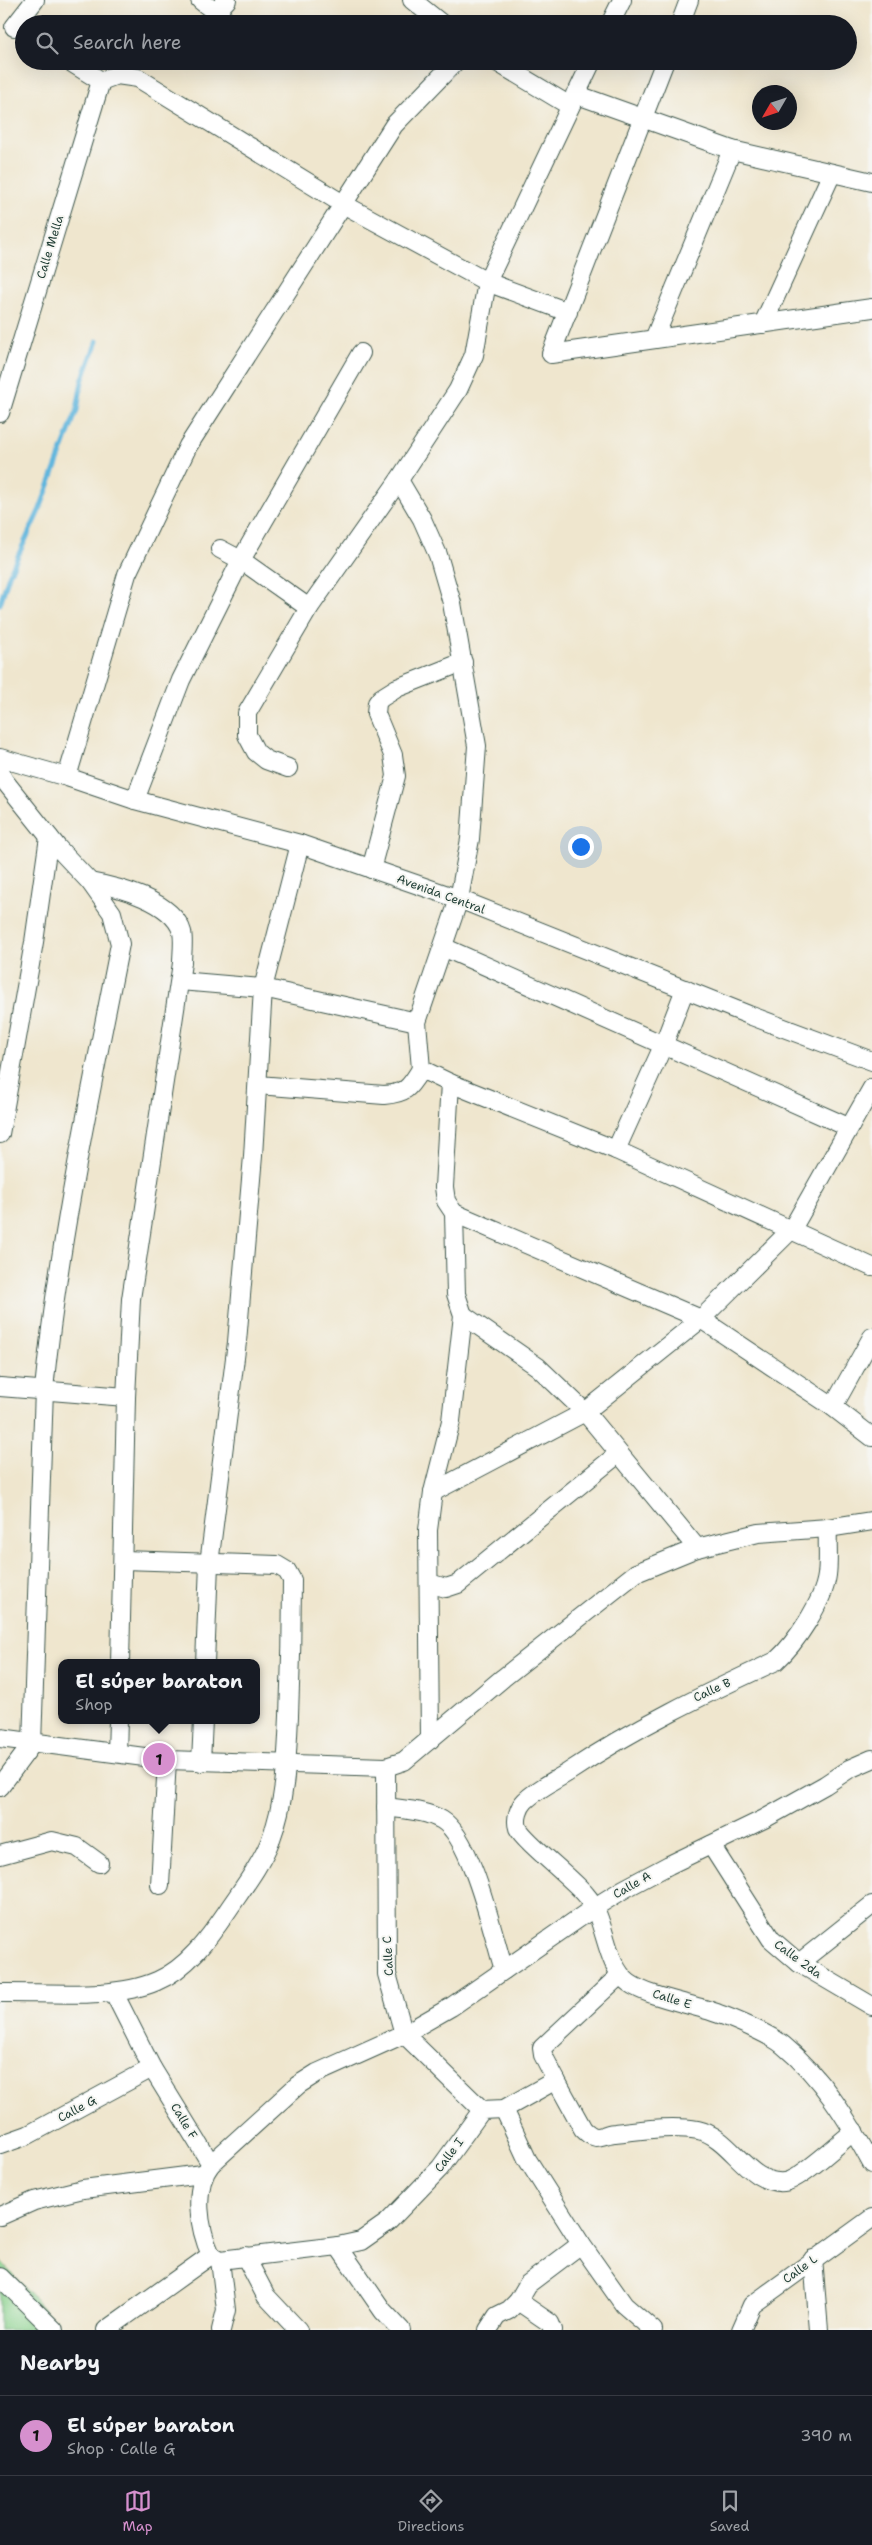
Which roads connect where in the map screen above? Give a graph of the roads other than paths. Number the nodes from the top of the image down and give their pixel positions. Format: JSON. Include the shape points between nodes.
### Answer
{"nodes":[{"id":1,"x":35,"y":0,"type":"edge"},
{"id":2,"x":200,"y":0,"type":"edge"},
{"id":3,"x":412,"y":0,"type":"edge"},
{"id":4,"x":622,"y":0,"type":"edge"},
{"id":5,"x":688,"y":0,"type":"edge"},
{"id":6,"x":221,"y":6,"type":"edge"},
{"id":7,"x":23,"y":15,"type":"edge"},
{"id":8,"x":431,"y":15,"type":"edge"},
{"id":9,"x":614,"y":15,"type":"edge"},
{"id":10,"x":683,"y":15,"type":"edge"},
{"id":11,"x":83,"y":70,"type":"edge"},
{"id":12,"x":447,"y":70,"type":"edge"},
{"id":13,"x":513,"y":70,"type":"edge"},
{"id":14,"x":587,"y":70,"type":"edge"},
{"id":15,"x":662,"y":70,"type":"edge"},
{"id":16,"x":101,"y":81,"type":"junction"},
{"id":17,"x":572,"y":100,"type":"junction"},
{"id":18,"x":643,"y":119,"type":"junction"},
{"id":19,"x":732,"y":150,"type":"junction"},
{"id":20,"x":832,"y":173,"type":"junction"},
{"id":21,"x":872,"y":182,"type":"edge"},
{"id":22,"x":343,"y":204,"type":"junction"},
{"id":23,"x":487,"y":282,"type":"junction"},
{"id":24,"x":872,"y":308,"type":"edge"},
{"id":25,"x":568,"y":312,"type":"junction"},
{"id":26,"x":763,"y":324,"type":"junction"},
{"id":27,"x":654,"y":339,"type":"junction"},
{"id":28,"x":361,"y":353,"type":"dead end"},
{"id":29,"x":0,"y":413,"type":"edge"},
{"id":30,"x":399,"y":480,"type":"junction"},
{"id":31,"x":220,"y":549,"type":"dead end"},
{"id":32,"x":242,"y":560,"type":"junction"},
{"id":33,"x":309,"y":608,"type":"junction"},
{"id":34,"x":463,"y":662,"type":"junction"},
{"id":35,"x":0,"y":758,"type":"edge"},
{"id":36,"x":288,"y":768,"type":"dead end"},
{"id":37,"x":67,"y":777,"type":"junction"},
{"id":38,"x":1,"y":779,"type":"edge"},
{"id":39,"x":135,"y":800,"type":"junction"},
{"id":40,"x":49,"y":837,"type":"junction"},
{"id":41,"x":300,"y":844,"type":"junction"},
{"id":42,"x":371,"y":868,"type":"junction"},
{"id":43,"x":90,"y":882,"type":"junction"},
{"id":44,"x":459,"y":898,"type":"junction"},
{"id":45,"x":444,"y":947,"type":"junction"},
{"id":46,"x":180,"y":981,"type":"junction"},
{"id":47,"x":263,"y":988,"type":"junction"},
{"id":48,"x":685,"y":989,"type":"junction"},
{"id":49,"x":417,"y":1022,"type":"junction"},
{"id":50,"x":664,"y":1046,"type":"junction"},
{"id":51,"x":872,"y":1061,"type":"edge"},
{"id":52,"x":421,"y":1069,"type":"junction"},
{"id":53,"x":450,"y":1083,"type":"junction"},
{"id":54,"x":258,"y":1085,"type":"junction"},
{"id":55,"x":872,"y":1088,"type":"edge"},
{"id":56,"x":848,"y":1127,"type":"junction"},
{"id":57,"x":0,"y":1134,"type":"edge"},
{"id":58,"x":616,"y":1150,"type":"junction"},
{"id":59,"x":454,"y":1213,"type":"junction"},
{"id":60,"x":792,"y":1229,"type":"junction"},
{"id":61,"x":872,"y":1267,"type":"edge"},
{"id":62,"x":463,"y":1316,"type":"junction"},
{"id":63,"x":701,"y":1319,"type":"junction"},
{"id":64,"x":872,"y":1337,"type":"edge"},
{"id":65,"x":0,"y":1387,"type":"edge"},
{"id":66,"x":44,"y":1389,"type":"junction"},
{"id":67,"x":126,"y":1397,"type":"junction"},
{"id":68,"x":834,"y":1407,"type":"junction"},
{"id":69,"x":586,"y":1412,"type":"junction"},
{"id":70,"x":872,"y":1437,"type":"edge"},
{"id":71,"x":618,"y":1454,"type":"junction"},
{"id":72,"x":433,"y":1492,"type":"junction"},
{"id":73,"x":872,"y":1521,"type":"edge"},
{"id":74,"x":828,"y":1528,"type":"junction"},
{"id":75,"x":698,"y":1548,"type":"junction"},
{"id":76,"x":123,"y":1560,"type":"junction"},
{"id":77,"x":209,"y":1564,"type":"junction"},
{"id":78,"x":429,"y":1583,"type":"junction"},
{"id":79,"x":120,"y":1659,"type":"edge"},
{"id":80,"x":205,"y":1659,"type":"edge"},
{"id":81,"x":118,"y":1724,"type":"edge"},
{"id":82,"x":203,"y":1724,"type":"edge"},
{"id":83,"x":0,"y":1738,"type":"edge"},
{"id":84,"x":430,"y":1740,"type":"junction"},
{"id":85,"x":32,"y":1744,"type":"junction"},
{"id":86,"x":118,"y":1753,"type":"junction"},
{"id":87,"x":872,"y":1759,"type":"edge"},
{"id":88,"x":167,"y":1760,"type":"junction"},
{"id":89,"x":201,"y":1762,"type":"junction"},
{"id":90,"x":287,"y":1765,"type":"junction"},
{"id":91,"x":386,"y":1767,"type":"junction"},
{"id":92,"x":0,"y":1787,"type":"edge"},
{"id":93,"x":386,"y":1808,"type":"junction"},
{"id":94,"x":711,"y":1846,"type":"junction"},
{"id":95,"x":0,"y":1855,"type":"edge"},
{"id":96,"x":99,"y":1863,"type":"dead end"},
{"id":97,"x":160,"y":1885,"type":"dead end"},
{"id":98,"x":872,"y":1905,"type":"edge"},
{"id":99,"x":595,"y":1907,"type":"junction"},
{"id":100,"x":799,"y":1963,"type":"junction"},
{"id":101,"x":504,"y":1970,"type":"junction"},
{"id":102,"x":620,"y":1975,"type":"junction"},
{"id":103,"x":0,"y":1993,"type":"edge"},
{"id":104,"x":114,"y":1993,"type":"junction"},
{"id":105,"x":871,"y":2005,"type":"edge"},
{"id":106,"x":404,"y":2034,"type":"junction"},
{"id":107,"x":152,"y":2068,"type":"junction"},
{"id":108,"x":556,"y":2080,"type":"junction"},
{"id":109,"x":504,"y":2108,"type":"junction"},
{"id":110,"x":482,"y":2110,"type":"junction"},
{"id":111,"x":854,"y":2131,"type":"junction"},
{"id":112,"x":0,"y":2145,"type":"edge"},
{"id":113,"x":872,"y":2164,"type":"edge"},
{"id":114,"x":206,"y":2170,"type":"junction"},
{"id":115,"x":0,"y":2216,"type":"edge"},
{"id":116,"x":872,"y":2218,"type":"edge"},
{"id":117,"x":581,"y":2244,"type":"junction"},
{"id":118,"x":338,"y":2246,"type":"junction"},
{"id":119,"x":245,"y":2256,"type":"junction"},
{"id":120,"x":215,"y":2257,"type":"junction"},
{"id":121,"x":813,"y":2259,"type":"junction"},
{"id":122,"x":0,"y":2277,"type":"edge"},
{"id":123,"x":518,"y":2301,"type":"junction"},
{"id":124,"x":54,"y":2330,"type":"edge"},
{"id":125,"x":106,"y":2330,"type":"edge"},
{"id":126,"x":220,"y":2330,"type":"edge"},
{"id":127,"x":298,"y":2330,"type":"edge"},
{"id":128,"x":401,"y":2330,"type":"edge"},
{"id":129,"x":488,"y":2330,"type":"edge"},
{"id":130,"x":553,"y":2330,"type":"edge"},
{"id":131,"x":653,"y":2330,"type":"edge"},
{"id":132,"x":741,"y":2330,"type":"edge"},
{"id":133,"x":819,"y":2330,"type":"edge"}],
"edges":[{"from":1,"to":7,"type":"street"},
{"from":2,"to":6,"type":"street"},
{"from":3,"to":8,"type":"street"},
{"from":4,"to":9,"type":"street"},
{"from":5,"to":10,"type":"street"},
{"from":11,"to":16,"type":"street"},
{"from":12,"to":22,"type":"street","via":[[394,125]]},
{"from":13,"to":17,"type":"street"},
{"from":14,"to":17,"type":"street"},
{"from":15,"to":18,"type":"street"},
{"from":16,"to":22,"type":"street","via":[[117,75],[138,78]]},
{"from":16,"to":29,"type":"street","name":"Calle Mella"},
{"from":17,"to":18,"type":"street"},
{"from":17,"to":23,"type":"street"},
{"from":18,"to":19,"type":"street"},
{"from":18,"to":25,"type":"street"},
{"from":19,"to":20,"type":"street"},
{"from":19,"to":27,"type":"street"},
{"from":20,"to":21,"type":"street"},
{"from":20,"to":26,"type":"street"},
{"from":22,"to":23,"type":"street"},
{"from":22,"to":37,"type":"street","via":[[188,446],[127,574]]},
{"from":23,"to":25,"type":"street"},
{"from":23,"to":30,"type":"street","via":[[474,354],[458,390]]},
{"from":24,"to":26,"type":"street"},
{"from":25,"to":27,"type":"street","via":[[552,354]]},
{"from":26,"to":27,"type":"street"},
{"from":28,"to":32,"type":"street"},
{"from":30,"to":33,"type":"street"},
{"from":30,"to":34,"type":"street","via":[[422,518],[438,555],[452,603]]},
{"from":31,"to":32,"type":"street"},
{"from":32,"to":33,"type":"street"},
{"from":32,"to":39,"type":"street","via":[[181,680]]},
{"from":33,"to":36,"type":"street","via":[[247,713],[247,735],[256,752],[266,760]]},
{"from":34,"to":42,"type":"street","via":[[397,688],[378,703],[376,714],[393,755],[396,776]]},
{"from":34,"to":44,"type":"street","via":[[477,746],[470,839]]},
{"from":35,"to":37,"type":"street","name":"Avenida Central"},
{"from":37,"to":39,"type":"street","name":"Avenida Central"},
{"from":38,"to":40,"type":"street"},
{"from":39,"to":41,"type":"street","name":"Avenida Central"},
{"from":40,"to":43,"type":"street"},
{"from":40,"to":57,"type":"street"},
{"from":41,"to":42,"type":"street","name":"Avenida Central"},
{"from":41,"to":47,"type":"street"},
{"from":42,"to":44,"type":"street","name":"Avenida Central"},
{"from":43,"to":46,"type":"street","via":[[120,888],[169,911],[182,933]]},
{"from":43,"to":66,"type":"street","via":[[112,912],[120,944],[66,1222]]},
{"from":44,"to":45,"type":"street"},
{"from":44,"to":48,"type":"street","name":"Avenida Central"},
{"from":45,"to":49,"type":"street"},
{"from":45,"to":50,"type":"street"},
{"from":46,"to":47,"type":"street"},
{"from":46,"to":67,"type":"street","via":[[131,1299]]},
{"from":47,"to":49,"type":"street"},
{"from":47,"to":54,"type":"street"},
{"from":48,"to":50,"type":"street"},
{"from":48,"to":51,"type":"street","name":"Avenida Central"},
{"from":49,"to":52,"type":"street"},
{"from":50,"to":56,"type":"street"},
{"from":50,"to":58,"type":"street"},
{"from":52,"to":53,"type":"street"},
{"from":52,"to":54,"type":"street","via":[[408,1089],[398,1094]]},
{"from":53,"to":58,"type":"street"},
{"from":53,"to":59,"type":"street","via":[[444,1187],[446,1201]]},
{"from":54,"to":77,"type":"street","via":[[237,1342]]},
{"from":55,"to":56,"type":"street"},
{"from":56,"to":60,"type":"street"},
{"from":58,"to":60,"type":"street"},
{"from":59,"to":62,"type":"street","via":[[456,1294]]},
{"from":59,"to":63,"type":"street"},
{"from":60,"to":61,"type":"street"},
{"from":60,"to":63,"type":"street"},
{"from":62,"to":69,"type":"street","via":[[538,1367]]},
{"from":62,"to":72,"type":"street","via":[[451,1421]]},
{"from":63,"to":68,"type":"street"},
{"from":63,"to":69,"type":"street"},
{"from":64,"to":68,"type":"street"},
{"from":65,"to":66,"type":"street"},
{"from":66,"to":67,"type":"street"},
{"from":66,"to":85,"type":"street"},
{"from":67,"to":76,"type":"street"},
{"from":68,"to":70,"type":"street"},
{"from":69,"to":71,"type":"street"},
{"from":69,"to":72,"type":"street"},
{"from":71,"to":75,"type":"street"},
{"from":71,"to":78,"type":"street","via":[[458,1584],[446,1588]]},
{"from":72,"to":78,"type":"street","via":[[428,1530]]},
{"from":73,"to":74,"type":"street"},
{"from":74,"to":75,"type":"street","via":[[758,1533]]},
{"from":74,"to":99,"type":"street","name":"Calle B","via":[[826,1580],[808,1620],[776,1661],[679,1706],[598,1752],[524,1801],[517,1814],[518,1828]]},
{"from":75,"to":84,"type":"street","via":[[630,1577]]},
{"from":76,"to":77,"type":"street"},
{"from":76,"to":79,"type":"street"},
{"from":77,"to":80,"type":"street"},
{"from":77,"to":90,"type":"street","via":[[277,1565],[287,1571],[292,1580]]},
{"from":78,"to":84,"type":"street"},
{"from":81,"to":86,"type":"street"},
{"from":82,"to":89,"type":"street"},
{"from":83,"to":85,"type":"street"},
{"from":84,"to":91,"type":"street","via":[[404,1761]]},
{"from":85,"to":86,"type":"street"},
{"from":85,"to":92,"type":"street"},
{"from":86,"to":88,"type":"street"},
{"from":87,"to":94,"type":"street","name":"Calle A"},
{"from":88,"to":89,"type":"street"},
{"from":88,"to":97,"type":"street"},
{"from":89,"to":90,"type":"street"},
{"from":90,"to":91,"type":"street"},
{"from":90,"to":104,"type":"street","via":[[280,1813],[271,1840],[217,1926],[197,1950],[158,1981]]},
{"from":91,"to":93,"type":"street","name":"Calle C"},
{"from":93,"to":101,"type":"street","via":[[429,1813],[444,1821],[460,1838]]},
{"from":93,"to":106,"type":"street","name":"Calle C","via":[[387,1974]]},
{"from":94,"to":99,"type":"street","name":"Calle A","via":[[669,1864]]},
{"from":94,"to":100,"type":"street","name":"Calle 2da","via":[[771,1939]]},
{"from":95,"to":96,"type":"street","via":[[52,1841],[77,1847]]},
{"from":98,"to":100,"type":"street"},
{"from":99,"to":101,"type":"street","name":"Calle A"},
{"from":99,"to":102,"type":"street"},
{"from":100,"to":105,"type":"street","name":"Calle 2da"},
{"from":101,"to":106,"type":"street","name":"Calle A","via":[[451,2007]]},
{"from":102,"to":108,"type":"street","via":[[542,2048]]},
{"from":102,"to":111,"type":"street","name":"Calle E","via":[[644,1991],[720,2014],[782,2044],[827,2090]]},
{"from":103,"to":104,"type":"street"},
{"from":104,"to":107,"type":"street","name":"Calle F"},
{"from":106,"to":110,"type":"street","name":"Calle C"},
{"from":106,"to":114,"type":"street","name":"Calle A","via":[[317,2073],[298,2085]]},
{"from":107,"to":112,"type":"street","name":"Calle G","via":[[28,2135]]},
{"from":107,"to":114,"type":"street","name":"Calle F"},
{"from":108,"to":109,"type":"street"},
{"from":108,"to":111,"type":"street","via":[[583,2129],[589,2134],[596,2137],[680,2128],[700,2130],[712,2136],[764,2180],[785,2182],[797,2177]]},
{"from":109,"to":110,"type":"street"},
{"from":109,"to":117,"type":"street","via":[[527,2159]]},
{"from":110,"to":118,"type":"street","name":"Calle I","via":[[440,2168],[388,2222],[361,2241]]},
{"from":111,"to":113,"type":"street","name":"Calle E"},
{"from":114,"to":115,"type":"street","via":[[83,2189],[34,2201]]},
{"from":114,"to":120,"type":"street","via":[[199,2191],[204,2241]]},
{"from":116,"to":121,"type":"street","name":"Calle L"},
{"from":117,"to":123,"type":"street","via":[[528,2284]]},
{"from":117,"to":131,"type":"street","via":[[624,2305]]},
{"from":118,"to":119,"type":"street","name":"Calle I"},
{"from":118,"to":128,"type":"street","via":[[383,2311]]},
{"from":119,"to":120,"type":"street","name":"Calle I"},
{"from":119,"to":127,"type":"street","via":[[266,2296]]},
{"from":120,"to":125,"type":"street"},
{"from":120,"to":126,"type":"street","via":[[226,2310]]},
{"from":121,"to":132,"type":"street","name":"Calle L","via":[[752,2305]]},
{"from":121,"to":133,"type":"street"},
{"from":122,"to":124,"type":"street"},
{"from":123,"to":129,"type":"street","via":[[497,2316]]},
{"from":123,"to":130,"type":"street","via":[[550,2323]]}]}
